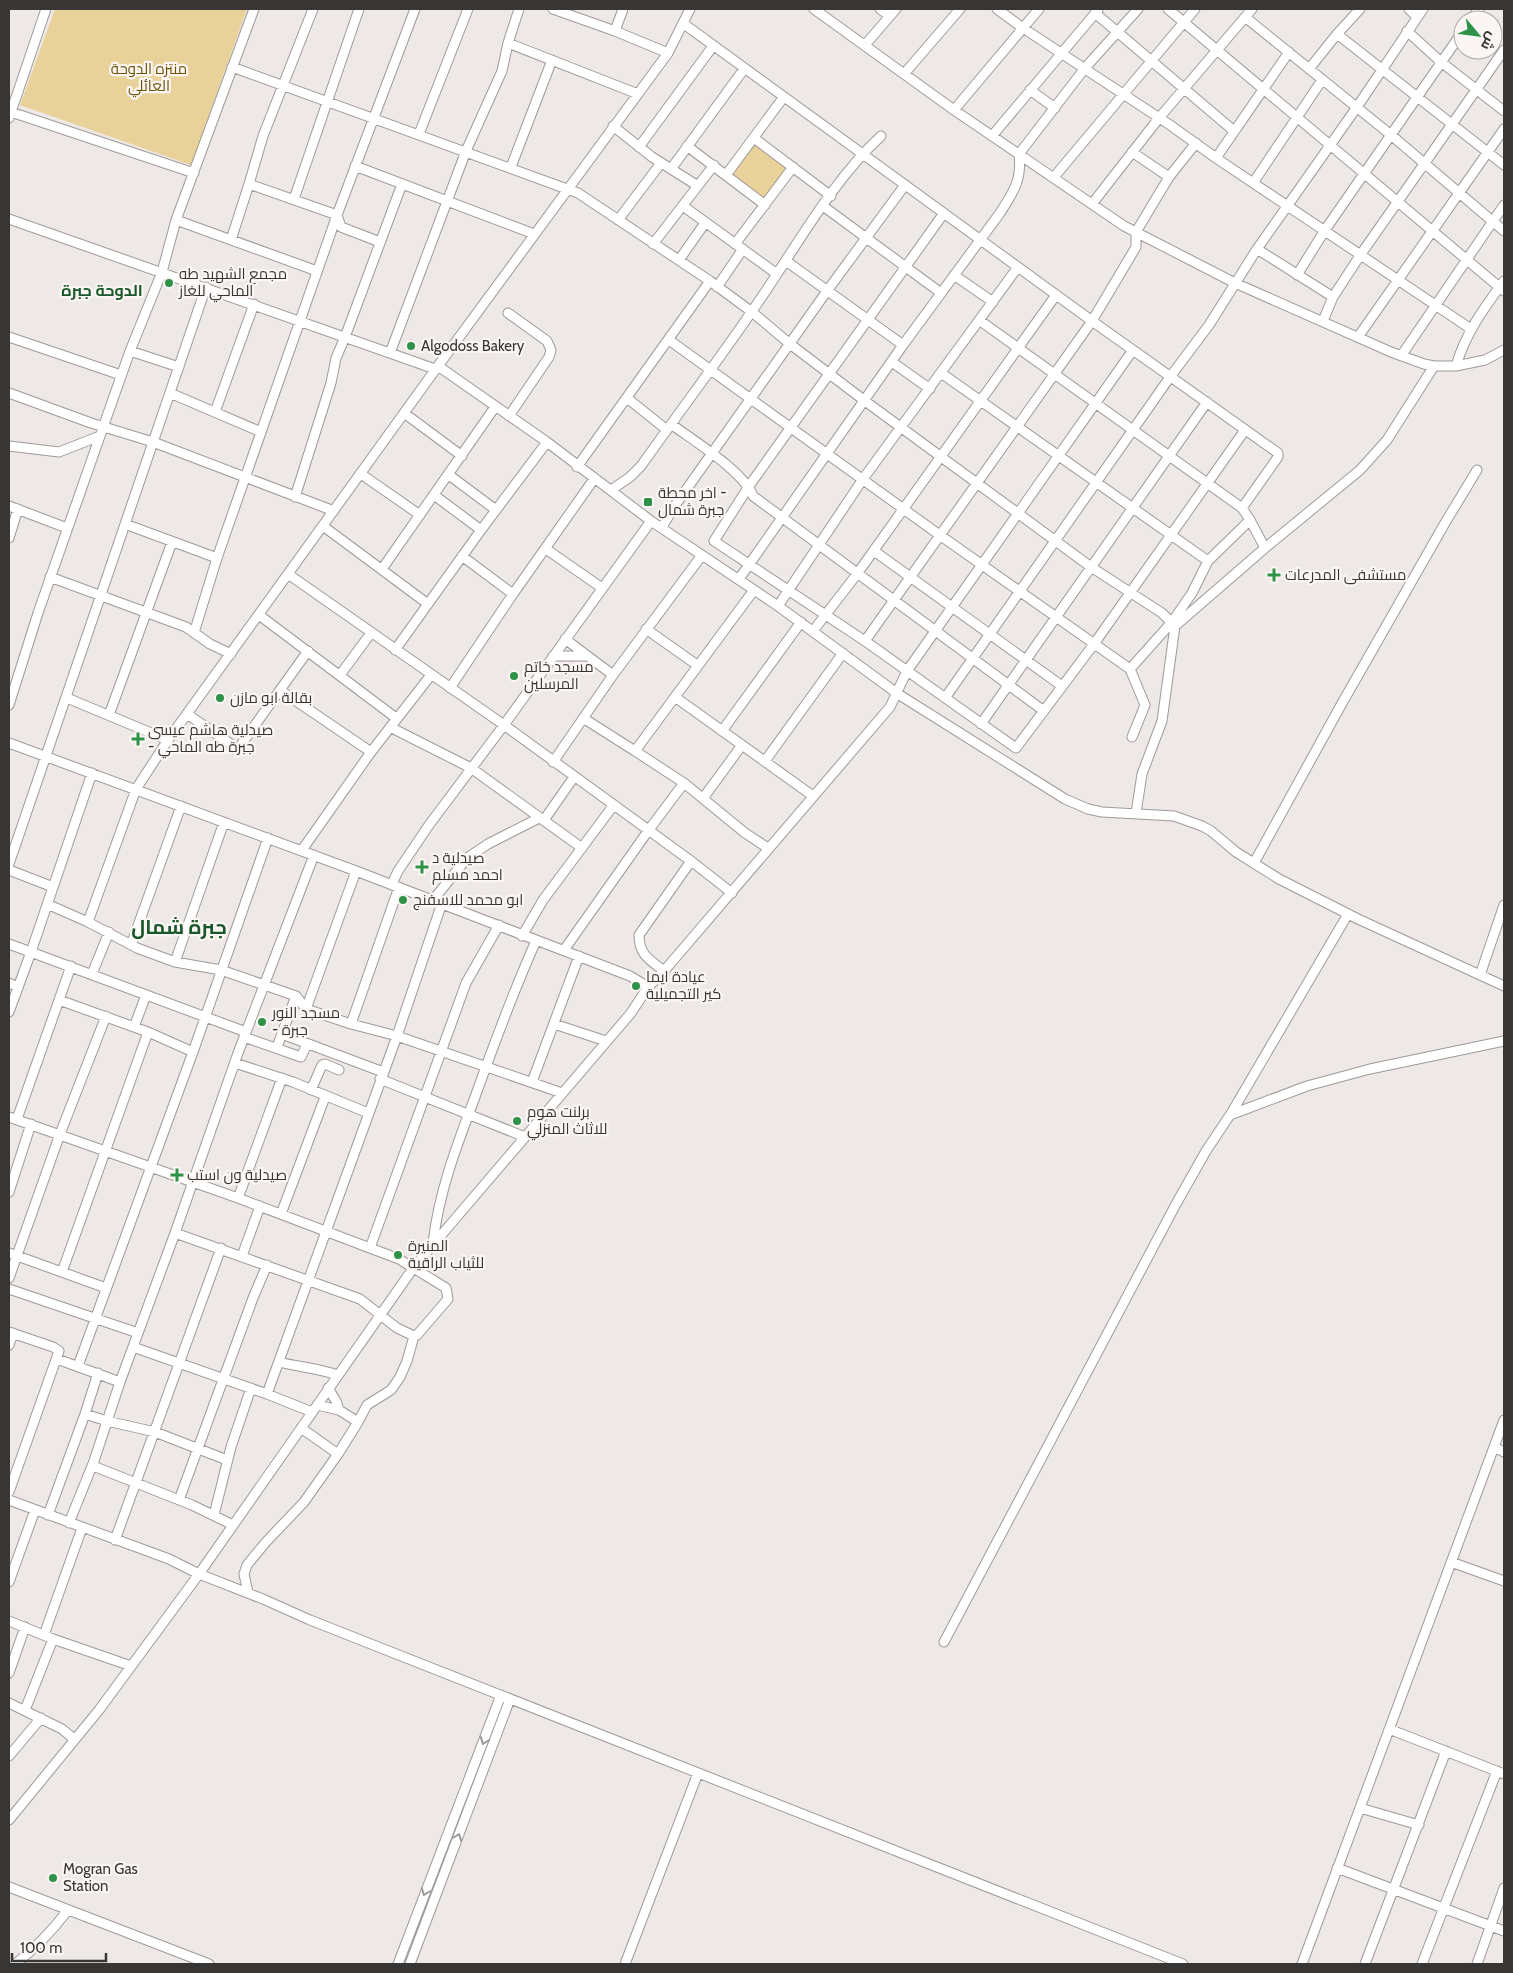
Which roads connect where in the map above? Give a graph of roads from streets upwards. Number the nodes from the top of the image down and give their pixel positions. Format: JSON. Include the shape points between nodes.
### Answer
{"nodes":[{"id":1,"x":46,"y":9,"type":"edge"},
{"id":2,"x":254,"y":9,"type":"edge"},
{"id":3,"x":313,"y":9,"type":"edge"},
{"id":4,"x":359,"y":9,"type":"edge"},
{"id":5,"x":415,"y":9,"type":"edge"},
{"id":6,"x":468,"y":9,"type":"edge"},
{"id":7,"x":519,"y":9,"type":"edge"},
{"id":8,"x":553,"y":9,"type":"edge"},
{"id":9,"x":623,"y":9,"type":"edge"},
{"id":10,"x":690,"y":9,"type":"edge"},
{"id":11,"x":814,"y":9,"type":"edge"},
{"id":12,"x":880,"y":9,"type":"edge"},
{"id":13,"x":960,"y":9,"type":"edge"},
{"id":14,"x":997,"y":9,"type":"edge"},
{"id":15,"x":1039,"y":9,"type":"edge"},
{"id":16,"x":1138,"y":9,"type":"edge"},
{"id":17,"x":1168,"y":9,"type":"edge"},
{"id":18,"x":1195,"y":9,"type":"edge"},
{"id":19,"x":1252,"y":9,"type":"edge"},
{"id":20,"x":1360,"y":9,"type":"edge"},
{"id":21,"x":1409,"y":9,"type":"edge"},
{"id":22,"x":1423,"y":9,"type":"edge"},
{"id":23,"x":1097,"y":11,"type":"edge"},
{"id":24,"x":893,"y":12,"type":"edge"},
{"id":25,"x":1245,"y":17,"type":"junction"},
{"id":26,"x":1417,"y":17,"type":"junction"},
{"id":27,"x":1184,"y":22,"type":"junction"},
{"id":28,"x":684,"y":24,"type":"junction"},
{"id":29,"x":1022,"y":28,"type":"junction"},
{"id":30,"x":615,"y":31,"type":"junction"},
{"id":31,"x":1407,"y":32,"type":"junction"},
{"id":32,"x":1118,"y":33,"type":"junction"},
{"id":33,"x":1337,"y":34,"type":"junction"},
{"id":34,"x":508,"y":43,"type":"junction"},
{"id":35,"x":865,"y":45,"type":"junction"},
{"id":36,"x":1453,"y":45,"type":"edge"},
{"id":37,"x":713,"y":46,"type":"junction"},
{"id":38,"x":1216,"y":49,"type":"junction"},
{"id":39,"x":1504,"y":50,"type":"edge"},
{"id":40,"x":1289,"y":52,"type":"junction"},
{"id":41,"x":668,"y":53,"type":"junction"},
{"id":42,"x":1060,"y":53,"type":"junction"},
{"id":43,"x":552,"y":60,"type":"junction"},
{"id":44,"x":1151,"y":60,"type":"junction"},
{"id":45,"x":1441,"y":62,"type":"junction"},
{"id":46,"x":232,"y":66,"type":"junction"},
{"id":47,"x":1085,"y":68,"type":"junction"},
{"id":48,"x":1309,"y":69,"type":"junction"},
{"id":49,"x":1382,"y":69,"type":"junction"},
{"id":50,"x":744,"y":70,"type":"junction"},
{"id":51,"x":904,"y":74,"type":"junction"},
{"id":52,"x":1322,"y":80,"type":"junction"},
{"id":53,"x":284,"y":85,"type":"junction"},
{"id":54,"x":1184,"y":88,"type":"junction"},
{"id":55,"x":1263,"y":89,"type":"junction"},
{"id":56,"x":1030,"y":90,"type":"junction"},
{"id":57,"x":1478,"y":90,"type":"junction"},
{"id":58,"x":1123,"y":93,"type":"junction"},
{"id":59,"x":638,"y":94,"type":"junction"},
{"id":60,"x":1418,"y":96,"type":"junction"},
{"id":61,"x":783,"y":98,"type":"junction"},
{"id":62,"x":328,"y":101,"type":"junction"},
{"id":63,"x":1357,"y":107,"type":"junction"},
{"id":64,"x":1054,"y":108,"type":"junction"},
{"id":65,"x":954,"y":110,"type":"junction"},
{"id":66,"x":1504,"y":111,"type":"edge"},
{"id":67,"x":10,"y":115,"type":"edge"},
{"id":68,"x":1296,"y":117,"type":"junction"},
{"id":69,"x":374,"y":118,"type":"junction"},
{"id":70,"x":1158,"y":118,"type":"junction"},
{"id":71,"x":1453,"y":124,"type":"junction"},
{"id":72,"x":613,"y":126,"type":"junction"},
{"id":73,"x":1504,"y":129,"type":"edge"},
{"id":74,"x":1234,"y":131,"type":"junction"},
{"id":75,"x":419,"y":134,"type":"junction"},
{"id":76,"x":1391,"y":135,"type":"junction"},
{"id":77,"x":881,"y":136,"type":"dead end"},
{"id":78,"x":992,"y":136,"type":"junction"},
{"id":79,"x":754,"y":138,"type":"junction"},
{"id":80,"x":1196,"y":143,"type":"junction"},
{"id":81,"x":687,"y":146,"type":"junction"},
{"id":82,"x":1330,"y":146,"type":"junction"},
{"id":83,"x":639,"y":147,"type":"junction"},
{"id":84,"x":466,"y":151,"type":"junction"},
{"id":85,"x":1487,"y":151,"type":"junction"},
{"id":86,"x":1132,"y":152,"type":"junction"},
{"id":87,"x":862,"y":154,"type":"junction"},
{"id":88,"x":1019,"y":154,"type":"junction"},
{"id":89,"x":1216,"y":158,"type":"junction"},
{"id":90,"x":661,"y":162,"type":"junction"},
{"id":91,"x":1425,"y":163,"type":"junction"},
{"id":92,"x":714,"y":165,"type":"junction"},
{"id":93,"x":1504,"y":165,"type":"edge"},
{"id":94,"x":355,"y":166,"type":"junction"},
{"id":95,"x":511,"y":167,"type":"junction"},
{"id":96,"x":792,"y":167,"type":"junction"},
{"id":97,"x":671,"y":169,"type":"junction"},
{"id":98,"x":194,"y":173,"type":"junction"},
{"id":99,"x":1364,"y":174,"type":"junction"},
{"id":100,"x":726,"y":175,"type":"junction"},
{"id":101,"x":1169,"y":177,"type":"junction"},
{"id":102,"x":1054,"y":178,"type":"junction"},
{"id":103,"x":1253,"y":183,"type":"junction"},
{"id":104,"x":249,"y":184,"type":"junction"},
{"id":105,"x":402,"y":184,"type":"junction"},
{"id":106,"x":905,"y":185,"type":"junction"},
{"id":107,"x":698,"y":186,"type":"junction"},
{"id":108,"x":568,"y":188,"type":"junction"},
{"id":109,"x":1459,"y":192,"type":"junction"},
{"id":110,"x":831,"y":196,"type":"junction"},
{"id":111,"x":294,"y":199,"type":"junction"},
{"id":112,"x":446,"y":202,"type":"junction"},
{"id":113,"x":1398,"y":202,"type":"junction"},
{"id":114,"x":1092,"y":204,"type":"junction"},
{"id":115,"x":764,"y":205,"type":"junction"},
{"id":116,"x":1288,"y":205,"type":"junction"},
{"id":117,"x":1504,"y":205,"type":"edge"},
{"id":118,"x":683,"y":206,"type":"junction"},
{"id":119,"x":823,"y":206,"type":"junction"},
{"id":120,"x":944,"y":213,"type":"junction"},
{"id":121,"x":337,"y":215,"type":"junction"},
{"id":122,"x":9,"y":218,"type":"edge"},
{"id":123,"x":176,"y":220,"type":"junction"},
{"id":124,"x":618,"y":220,"type":"junction"},
{"id":125,"x":1492,"y":222,"type":"junction"},
{"id":126,"x":705,"y":223,"type":"junction"},
{"id":127,"x":1325,"y":230,"type":"junction"},
{"id":128,"x":1432,"y":230,"type":"junction"},
{"id":129,"x":1504,"y":231,"type":"edge"},
{"id":130,"x":1136,"y":232,"type":"junction"},
{"id":131,"x":534,"y":234,"type":"junction"},
{"id":132,"x":866,"y":238,"type":"junction"},
{"id":133,"x":981,"y":239,"type":"junction"},
{"id":134,"x":232,"y":240,"type":"junction"},
{"id":135,"x":380,"y":242,"type":"junction"},
{"id":136,"x":653,"y":244,"type":"junction"},
{"id":137,"x":739,"y":247,"type":"junction"},
{"id":138,"x":1257,"y":250,"type":"junction"},
{"id":139,"x":1361,"y":254,"type":"junction"},
{"id":140,"x":1466,"y":259,"type":"junction"},
{"id":141,"x":679,"y":260,"type":"junction"},
{"id":142,"x":786,"y":261,"type":"junction"},
{"id":143,"x":904,"y":267,"type":"junction"},
{"id":144,"x":1018,"y":267,"type":"junction"},
{"id":145,"x":162,"y":272,"type":"junction"},
{"id":146,"x":318,"y":272,"type":"junction"},
{"id":147,"x":778,"y":274,"type":"junction"},
{"id":148,"x":954,"y":275,"type":"junction"},
{"id":149,"x":1297,"y":275,"type":"junction"},
{"id":150,"x":1398,"y":279,"type":"junction"},
{"id":151,"x":1235,"y":283,"type":"junction"},
{"id":152,"x":714,"y":284,"type":"junction"},
{"id":153,"x":206,"y":287,"type":"junction"},
{"id":154,"x":1503,"y":287,"type":"edge"},
{"id":155,"x":827,"y":291,"type":"junction"},
{"id":156,"x":941,"y":293,"type":"junction"},
{"id":157,"x":1056,"y":295,"type":"junction"},
{"id":158,"x":1333,"y":297,"type":"junction"},
{"id":159,"x":993,"y":302,"type":"junction"},
{"id":160,"x":254,"y":304,"type":"junction"},
{"id":161,"x":1436,"y":304,"type":"junction"},
{"id":162,"x":752,"y":312,"type":"junction"},
{"id":163,"x":508,"y":313,"type":"dead end"},
{"id":164,"x":867,"y":319,"type":"junction"},
{"id":165,"x":979,"y":320,"type":"junction"},
{"id":166,"x":301,"y":321,"type":"junction"},
{"id":167,"x":1323,"y":321,"type":"junction"},
{"id":168,"x":1092,"y":322,"type":"junction"},
{"id":169,"x":1471,"y":329,"type":"junction"},
{"id":170,"x":9,"y":337,"type":"edge"},
{"id":171,"x":346,"y":337,"type":"junction"},
{"id":172,"x":1358,"y":338,"type":"junction"},
{"id":173,"x":668,"y":340,"type":"junction"},
{"id":174,"x":790,"y":344,"type":"junction"},
{"id":175,"x":903,"y":345,"type":"junction"},
{"id":176,"x":1018,"y":348,"type":"junction"},
{"id":177,"x":1133,"y":350,"type":"junction"},
{"id":178,"x":1504,"y":350,"type":"edge"},
{"id":179,"x":130,"y":351,"type":"junction"},
{"id":180,"x":390,"y":352,"type":"junction"},
{"id":181,"x":1401,"y":356,"type":"junction"},
{"id":182,"x":892,"y":362,"type":"junction"},
{"id":183,"x":1434,"y":366,"type":"junction"},
{"id":184,"x":1456,"y":366,"type":"junction"},
{"id":185,"x":179,"y":367,"type":"junction"},
{"id":186,"x":436,"y":367,"type":"junction"},
{"id":187,"x":710,"y":370,"type":"junction"},
{"id":188,"x":942,"y":373,"type":"junction"},
{"id":189,"x":1054,"y":373,"type":"junction"},
{"id":190,"x":829,"y":374,"type":"junction"},
{"id":191,"x":121,"y":376,"type":"junction"},
{"id":192,"x":1170,"y":377,"type":"junction"},
{"id":193,"x":930,"y":389,"type":"junction"},
{"id":194,"x":9,"y":393,"type":"edge"},
{"id":195,"x":170,"y":393,"type":"junction"},
{"id":196,"x":626,"y":398,"type":"junction"},
{"id":197,"x":750,"y":400,"type":"junction"},
{"id":198,"x":980,"y":400,"type":"junction"},
{"id":199,"x":865,"y":401,"type":"junction"},
{"id":200,"x":1207,"y":402,"type":"junction"},
{"id":201,"x":1096,"y":403,"type":"junction"},
{"id":202,"x":495,"y":407,"type":"junction"},
{"id":203,"x":215,"y":412,"type":"junction"},
{"id":204,"x":404,"y":414,"type":"junction"},
{"id":205,"x":509,"y":416,"type":"junction"},
{"id":206,"x":1016,"y":426,"type":"junction"},
{"id":207,"x":104,"y":427,"type":"junction"},
{"id":208,"x":669,"y":427,"type":"junction"},
{"id":209,"x":902,"y":427,"type":"junction"},
{"id":210,"x":790,"y":428,"type":"junction"},
{"id":211,"x":1134,"y":430,"type":"junction"},
{"id":212,"x":1245,"y":430,"type":"junction"},
{"id":213,"x":261,"y":432,"type":"junction"},
{"id":214,"x":100,"y":436,"type":"junction"},
{"id":215,"x":154,"y":442,"type":"junction"},
{"id":216,"x":547,"y":442,"type":"junction"},
{"id":217,"x":9,"y":446,"type":"edge"},
{"id":218,"x":712,"y":454,"type":"junction"},
{"id":219,"x":827,"y":454,"type":"junction"},
{"id":220,"x":941,"y":455,"type":"junction"},
{"id":221,"x":1170,"y":455,"type":"junction"},
{"id":222,"x":462,"y":456,"type":"junction"},
{"id":223,"x":1058,"y":456,"type":"junction"},
{"id":224,"x":577,"y":467,"type":"junction"},
{"id":225,"x":1477,"y":470,"type":"dead end"},
{"id":226,"x":361,"y":474,"type":"junction"},
{"id":227,"x":449,"y":476,"type":"junction"},
{"id":228,"x":246,"y":477,"type":"junction"},
{"id":229,"x":594,"y":479,"type":"junction"},
{"id":230,"x":862,"y":479,"type":"junction"},
{"id":231,"x":1096,"y":482,"type":"junction"},
{"id":232,"x":1208,"y":482,"type":"junction"},
{"id":233,"x":978,"y":483,"type":"junction"},
{"id":234,"x":749,"y":486,"type":"junction"},
{"id":235,"x":611,"y":490,"type":"junction"},
{"id":236,"x":434,"y":495,"type":"junction"},
{"id":237,"x":295,"y":496,"type":"junction"},
{"id":238,"x":9,"y":506,"type":"edge"},
{"id":239,"x":1133,"y":508,"type":"junction"},
{"id":240,"x":1242,"y":508,"type":"junction"},
{"id":241,"x":18,"y":509,"type":"junction"},
{"id":242,"x":903,"y":509,"type":"junction"},
{"id":243,"x":496,"y":510,"type":"junction"},
{"id":244,"x":334,"y":511,"type":"junction"},
{"id":245,"x":1018,"y":513,"type":"junction"},
{"id":246,"x":420,"y":515,"type":"junction"},
{"id":247,"x":783,"y":516,"type":"junction"},
{"id":248,"x":1250,"y":520,"type":"junction"},
{"id":249,"x":651,"y":521,"type":"junction"},
{"id":250,"x":125,"y":524,"type":"junction"},
{"id":251,"x":323,"y":526,"type":"junction"},
{"id":252,"x":662,"y":527,"type":"junction"},
{"id":253,"x":67,"y":528,"type":"junction"},
{"id":254,"x":481,"y":530,"type":"junction"},
{"id":255,"x":1171,"y":535,"type":"junction"},
{"id":256,"x":940,"y":536,"type":"junction"},
{"id":257,"x":9,"y":538,"type":"edge"},
{"id":258,"x":1056,"y":540,"type":"junction"},
{"id":259,"x":172,"y":542,"type":"junction"},
{"id":260,"x":819,"y":544,"type":"junction"},
{"id":261,"x":546,"y":548,"type":"junction"},
{"id":262,"x":1265,"y":548,"type":"junction"},
{"id":263,"x":874,"y":551,"type":"junction"},
{"id":264,"x":702,"y":555,"type":"junction"},
{"id":265,"x":462,"y":556,"type":"junction"},
{"id":266,"x":217,"y":558,"type":"junction"},
{"id":267,"x":1208,"y":561,"type":"junction"},
{"id":268,"x":750,"y":564,"type":"junction"},
{"id":269,"x":982,"y":565,"type":"junction"},
{"id":270,"x":1091,"y":567,"type":"junction"},
{"id":271,"x":382,"y":570,"type":"junction"},
{"id":272,"x":288,"y":574,"type":"junction"},
{"id":273,"x":857,"y":574,"type":"junction"},
{"id":274,"x":50,"y":577,"type":"junction"},
{"id":275,"x":911,"y":578,"type":"junction"},
{"id":276,"x":739,"y":580,"type":"junction"},
{"id":277,"x":602,"y":588,"type":"junction"},
{"id":278,"x":754,"y":590,"type":"junction"},
{"id":279,"x":789,"y":591,"type":"junction"},
{"id":280,"x":1020,"y":592,"type":"junction"},
{"id":281,"x":1130,"y":593,"type":"junction"},
{"id":282,"x":100,"y":594,"type":"junction"},
{"id":283,"x":513,"y":594,"type":"junction"},
{"id":284,"x":894,"y":601,"type":"junction"},
{"id":285,"x":428,"y":604,"type":"junction"},
{"id":286,"x":778,"y":606,"type":"junction"},
{"id":287,"x":952,"y":606,"type":"junction"},
{"id":288,"x":147,"y":612,"type":"junction"},
{"id":289,"x":259,"y":615,"type":"junction"},
{"id":290,"x":825,"y":616,"type":"junction"},
{"id":291,"x":1056,"y":618,"type":"junction"},
{"id":292,"x":801,"y":622,"type":"junction"},
{"id":293,"x":1174,"y":624,"type":"junction"},
{"id":294,"x":646,"y":629,"type":"junction"},
{"id":295,"x":935,"y":630,"type":"junction"},
{"id":296,"x":813,"y":631,"type":"junction"},
{"id":297,"x":194,"y":633,"type":"junction"},
{"id":298,"x":371,"y":633,"type":"junction"},
{"id":299,"x":991,"y":634,"type":"junction"},
{"id":300,"x":565,"y":639,"type":"junction"},
{"id":301,"x":865,"y":641,"type":"junction"},
{"id":302,"x":1094,"y":644,"type":"junction"},
{"id":303,"x":395,"y":650,"type":"junction"},
{"id":304,"x":308,"y":651,"type":"junction"},
{"id":305,"x":231,"y":654,"type":"junction"},
{"id":306,"x":843,"y":654,"type":"junction"},
{"id":307,"x":553,"y":656,"type":"junction"},
{"id":308,"x":588,"y":656,"type":"junction"},
{"id":309,"x":973,"y":658,"type":"junction"},
{"id":310,"x":1026,"y":660,"type":"junction"},
{"id":311,"x":697,"y":665,"type":"junction"},
{"id":312,"x":1130,"y":669,"type":"junction"},
{"id":313,"x":907,"y":672,"type":"junction"},
{"id":314,"x":340,"y":675,"type":"junction"},
{"id":315,"x":431,"y":675,"type":"junction"},
{"id":316,"x":613,"y":675,"type":"junction"},
{"id":317,"x":12,"y":683,"type":"edge"},
{"id":318,"x":1009,"y":684,"type":"junction"},
{"id":319,"x":1062,"y":686,"type":"junction"},
{"id":320,"x":450,"y":688,"type":"junction"},
{"id":321,"x":280,"y":690,"type":"junction"},
{"id":322,"x":898,"y":694,"type":"junction"},
{"id":323,"x":675,"y":697,"type":"junction"},
{"id":324,"x":67,"y":698,"type":"junction"},
{"id":325,"x":945,"y":698,"type":"junction"},
{"id":326,"x":9,"y":704,"type":"edge"},
{"id":327,"x":1044,"y":711,"type":"junction"},
{"id":328,"x":186,"y":714,"type":"junction"},
{"id":329,"x":109,"y":715,"type":"junction"},
{"id":330,"x":396,"y":718,"type":"junction"},
{"id":331,"x":582,"y":718,"type":"junction"},
{"id":332,"x":981,"y":724,"type":"junction"},
{"id":333,"x":504,"y":725,"type":"junction"},
{"id":334,"x":390,"y":727,"type":"junction"},
{"id":335,"x":722,"y":731,"type":"junction"},
{"id":336,"x":1132,"y":737,"type":"dead end"},
{"id":337,"x":168,"y":740,"type":"junction"},
{"id":338,"x":9,"y":743,"type":"edge"},
{"id":339,"x":742,"y":745,"type":"junction"},
{"id":340,"x":636,"y":751,"type":"junction"},
{"id":341,"x":370,"y":752,"type":"junction"},
{"id":342,"x":46,"y":757,"type":"junction"},
{"id":343,"x":765,"y":761,"type":"junction"},
{"id":344,"x":554,"y":762,"type":"junction"},
{"id":345,"x":471,"y":768,"type":"junction"},
{"id":346,"x":92,"y":772,"type":"junction"},
{"id":347,"x":574,"y":777,"type":"junction"},
{"id":348,"x":684,"y":783,"type":"junction"},
{"id":349,"x":136,"y":789,"type":"junction"},
{"id":350,"x":813,"y":796,"type":"junction"},
{"id":351,"x":704,"y":798,"type":"junction"},
{"id":352,"x":181,"y":806,"type":"junction"},
{"id":353,"x":613,"y":806,"type":"junction"},
{"id":354,"x":1136,"y":813,"type":"junction"},
{"id":355,"x":542,"y":819,"type":"junction"},
{"id":356,"x":224,"y":822,"type":"junction"},
{"id":357,"x":648,"y":831,"type":"junction"},
{"id":358,"x":268,"y":838,"type":"junction"},
{"id":359,"x":582,"y":848,"type":"junction"},
{"id":360,"x":768,"y":848,"type":"junction"},
{"id":361,"x":302,"y":850,"type":"junction"},
{"id":362,"x":314,"y":855,"type":"junction"},
{"id":363,"x":692,"y":861,"type":"junction"},
{"id":364,"x":1254,"y":863,"type":"junction"},
{"id":365,"x":9,"y":864,"type":"edge"},
{"id":366,"x":9,"y":870,"type":"edge"},
{"id":367,"x":356,"y":871,"type":"junction"},
{"id":368,"x":396,"y":886,"type":"junction"},
{"id":369,"x":52,"y":887,"type":"junction"},
{"id":370,"x":732,"y":893,"type":"junction"},
{"id":371,"x":438,"y":902,"type":"junction"},
{"id":372,"x":47,"y":904,"type":"junction"},
{"id":373,"x":1504,"y":905,"type":"edge"},
{"id":374,"x":1348,"y":914,"type":"junction"},
{"id":375,"x":88,"y":922,"type":"junction"},
{"id":376,"x":499,"y":925,"type":"junction"},
{"id":377,"x":109,"y":932,"type":"junction"},
{"id":378,"x":522,"y":936,"type":"junction"},
{"id":379,"x":536,"y":941,"type":"junction"},
{"id":380,"x":9,"y":944,"type":"edge"},
{"id":381,"x":131,"y":945,"type":"junction"},
{"id":382,"x":564,"y":950,"type":"junction"},
{"id":383,"x":31,"y":952,"type":"junction"},
{"id":384,"x":579,"y":956,"type":"junction"},
{"id":385,"x":175,"y":962,"type":"junction"},
{"id":386,"x":71,"y":966,"type":"junction"},
{"id":387,"x":221,"y":970,"type":"junction"},
{"id":388,"x":664,"y":971,"type":"junction"},
{"id":389,"x":92,"y":974,"type":"junction"},
{"id":390,"x":1480,"y":975,"type":"junction"},
{"id":391,"x":9,"y":983,"type":"edge"},
{"id":392,"x":265,"y":986,"type":"junction"},
{"id":393,"x":1504,"y":986,"type":"edge"},
{"id":394,"x":18,"y":987,"type":"junction"},
{"id":395,"x":648,"y":987,"type":"junction"},
{"id":396,"x":146,"y":995,"type":"junction"},
{"id":397,"x":296,"y":996,"type":"junction"},
{"id":398,"x":59,"y":1000,"type":"junction"},
{"id":399,"x":306,"y":1009,"type":"junction"},
{"id":400,"x":9,"y":1012,"type":"edge"},
{"id":401,"x":106,"y":1016,"type":"junction"},
{"id":402,"x":205,"y":1017,"type":"junction"},
{"id":403,"x":350,"y":1024,"type":"junction"},
{"id":404,"x":554,"y":1024,"type":"junction"},
{"id":405,"x":134,"y":1027,"type":"junction"},
{"id":406,"x":148,"y":1032,"type":"junction"},
{"id":407,"x":282,"y":1034,"type":"junction"},
{"id":408,"x":245,"y":1035,"type":"junction"},
{"id":409,"x":397,"y":1036,"type":"junction"},
{"id":410,"x":606,"y":1041,"type":"junction"},
{"id":411,"x":1504,"y":1041,"type":"edge"},
{"id":412,"x":307,"y":1044,"type":"junction"},
{"id":413,"x":277,"y":1047,"type":"junction"},
{"id":414,"x":441,"y":1051,"type":"junction"},
{"id":415,"x":194,"y":1052,"type":"junction"},
{"id":416,"x":234,"y":1063,"type":"junction"},
{"id":417,"x":485,"y":1067,"type":"junction"},
{"id":418,"x":339,"y":1070,"type":"dead end"},
{"id":419,"x":382,"y":1076,"type":"junction"},
{"id":420,"x":282,"y":1078,"type":"junction"},
{"id":421,"x":532,"y":1082,"type":"junction"},
{"id":422,"x":311,"y":1090,"type":"junction"},
{"id":423,"x":562,"y":1093,"type":"junction"},
{"id":424,"x":325,"y":1097,"type":"junction"},
{"id":425,"x":426,"y":1097,"type":"junction"},
{"id":426,"x":368,"y":1113,"type":"junction"},
{"id":427,"x":468,"y":1114,"type":"junction"},
{"id":428,"x":1230,"y":1115,"type":"junction"},
{"id":429,"x":13,"y":1118,"type":"edge"},
{"id":430,"x":31,"y":1124,"type":"junction"},
{"id":431,"x":60,"y":1134,"type":"junction"},
{"id":432,"x":525,"y":1138,"type":"junction"},
{"id":433,"x":105,"y":1151,"type":"junction"},
{"id":434,"x":150,"y":1167,"type":"junction"},
{"id":435,"x":193,"y":1182,"type":"junction"},
{"id":436,"x":9,"y":1192,"type":"edge"},
{"id":437,"x":238,"y":1198,"type":"junction"},
{"id":438,"x":260,"y":1206,"type":"junction"},
{"id":439,"x":281,"y":1214,"type":"junction"},
{"id":440,"x":326,"y":1231,"type":"junction"},
{"id":441,"x":175,"y":1233,"type":"junction"},
{"id":442,"x":433,"y":1243,"type":"junction"},
{"id":443,"x":221,"y":1248,"type":"junction"},
{"id":444,"x":370,"y":1248,"type":"junction"},
{"id":445,"x":12,"y":1254,"type":"edge"},
{"id":446,"x":242,"y":1256,"type":"junction"},
{"id":447,"x":267,"y":1265,"type":"junction"},
{"id":448,"x":414,"y":1267,"type":"junction"},
{"id":449,"x":62,"y":1272,"type":"junction"},
{"id":450,"x":9,"y":1278,"type":"edge"},
{"id":451,"x":310,"y":1280,"type":"junction"},
{"id":452,"x":106,"y":1288,"type":"junction"},
{"id":453,"x":9,"y":1289,"type":"edge"},
{"id":454,"x":379,"y":1315,"type":"junction"},
{"id":455,"x":96,"y":1319,"type":"junction"},
{"id":456,"x":11,"y":1333,"type":"edge"},
{"id":457,"x":138,"y":1333,"type":"junction"},
{"id":458,"x":414,"y":1336,"type":"junction"},
{"id":459,"x":9,"y":1345,"type":"edge"},
{"id":460,"x":133,"y":1347,"type":"junction"},
{"id":461,"x":57,"y":1359,"type":"junction"},
{"id":462,"x":279,"y":1362,"type":"junction"},
{"id":463,"x":179,"y":1364,"type":"junction"},
{"id":464,"x":78,"y":1366,"type":"junction"},
{"id":465,"x":98,"y":1373,"type":"junction"},
{"id":466,"x":337,"y":1375,"type":"junction"},
{"id":467,"x":224,"y":1378,"type":"junction"},
{"id":468,"x":120,"y":1382,"type":"junction"},
{"id":469,"x":251,"y":1388,"type":"junction"},
{"id":470,"x":328,"y":1388,"type":"junction"},
{"id":471,"x":267,"y":1394,"type":"junction"},
{"id":472,"x":314,"y":1408,"type":"junction"},
{"id":473,"x":338,"y":1410,"type":"junction"},
{"id":474,"x":85,"y":1414,"type":"junction"},
{"id":475,"x":1504,"y":1420,"type":"edge"},
{"id":476,"x":107,"y":1421,"type":"junction"},
{"id":477,"x":358,"y":1422,"type":"junction"},
{"id":478,"x":300,"y":1428,"type":"junction"},
{"id":479,"x":155,"y":1432,"type":"junction"},
{"id":480,"x":1494,"y":1447,"type":"junction"},
{"id":481,"x":197,"y":1448,"type":"junction"},
{"id":482,"x":1504,"y":1452,"type":"edge"},
{"id":483,"x":338,"y":1454,"type":"junction"},
{"id":484,"x":227,"y":1460,"type":"junction"},
{"id":485,"x":92,"y":1466,"type":"junction"},
{"id":486,"x":136,"y":1482,"type":"junction"},
{"id":487,"x":9,"y":1492,"type":"edge"},
{"id":488,"x":9,"y":1500,"type":"edge"},
{"id":489,"x":178,"y":1500,"type":"junction"},
{"id":490,"x":35,"y":1510,"type":"junction"},
{"id":491,"x":48,"y":1515,"type":"junction"},
{"id":492,"x":214,"y":1515,"type":"junction"},
{"id":493,"x":69,"y":1523,"type":"junction"},
{"id":494,"x":233,"y":1525,"type":"junction"},
{"id":495,"x":82,"y":1528,"type":"junction"},
{"id":496,"x":115,"y":1540,"type":"junction"},
{"id":497,"x":1451,"y":1562,"type":"junction"},
{"id":498,"x":199,"y":1574,"type":"junction"},
{"id":499,"x":1504,"y":1581,"type":"edge"},
{"id":500,"x":9,"y":1582,"type":"edge"},
{"id":501,"x":248,"y":1593,"type":"junction"},
{"id":502,"x":9,"y":1621,"type":"edge"},
{"id":503,"x":25,"y":1627,"type":"junction"},
{"id":504,"x":44,"y":1635,"type":"junction"},
{"id":505,"x":54,"y":1639,"type":"junction"},
{"id":506,"x":944,"y":1642,"type":"dead end"},
{"id":507,"x":131,"y":1666,"type":"junction"},
{"id":508,"x":9,"y":1673,"type":"edge"},
{"id":509,"x":506,"y":1697,"type":"junction"},
{"id":510,"x":9,"y":1703,"type":"edge"},
{"id":511,"x":25,"y":1710,"type":"junction"},
{"id":512,"x":41,"y":1718,"type":"junction"},
{"id":513,"x":1389,"y":1729,"type":"junction"},
{"id":514,"x":74,"y":1740,"type":"junction"},
{"id":515,"x":1446,"y":1751,"type":"junction"},
{"id":516,"x":9,"y":1756,"type":"edge"},
{"id":517,"x":698,"y":1773,"type":"junction"},
{"id":518,"x":1501,"y":1773,"type":"edge"},
{"id":519,"x":1360,"y":1808,"type":"junction"},
{"id":520,"x":9,"y":1820,"type":"edge"},
{"id":521,"x":1419,"y":1826,"type":"junction"},
{"id":522,"x":1337,"y":1868,"type":"junction"},
{"id":523,"x":9,"y":1887,"type":"edge"},
{"id":524,"x":1504,"y":1888,"type":"edge"},
{"id":525,"x":1393,"y":1890,"type":"junction"},
{"id":526,"x":1444,"y":1908,"type":"junction"},
{"id":527,"x":68,"y":1910,"type":"junction"},
{"id":528,"x":1490,"y":1926,"type":"junction"},
{"id":529,"x":1504,"y":1931,"type":"edge"},
{"id":530,"x":16,"y":1964,"type":"edge"},
{"id":531,"x":209,"y":1964,"type":"edge"},
{"id":532,"x":398,"y":1964,"type":"edge"},
{"id":533,"x":410,"y":1964,"type":"edge"},
{"id":534,"x":625,"y":1964,"type":"edge"},
{"id":535,"x":1183,"y":1964,"type":"edge"},
{"id":536,"x":1302,"y":1964,"type":"edge"},
{"id":537,"x":1365,"y":1964,"type":"edge"},
{"id":538,"x":1422,"y":1964,"type":"edge"},
{"id":539,"x":1478,"y":1964,"type":"edge"}],
"edges":[{"from":1,"to":67,"type":"street"},
{"from":2,"to":46,"type":"street"},
{"from":3,"to":53,"type":"street"},
{"from":4,"to":62,"type":"street"},
{"from":5,"to":69,"type":"street"},
{"from":6,"to":75,"type":"street"},
{"from":7,"to":34,"type":"street"},
{"from":8,"to":30,"type":"street"},
{"from":9,"to":30,"type":"street"},
{"from":10,"to":28,"type":"street"},
{"from":11,"to":35,"type":"street"},
{"from":12,"to":24,"type":"street"},
{"from":13,"to":51,"type":"street"},
{"from":14,"to":29,"type":"street"},
{"from":15,"to":29,"type":"street"},
{"from":16,"to":32,"type":"street"},
{"from":17,"to":27,"type":"street"},
{"from":18,"to":27,"type":"street"},
{"from":19,"to":25,"type":"street"},
{"from":20,"to":33,"type":"street"},
{"from":21,"to":26,"type":"street"},
{"from":22,"to":26,"type":"street"},
{"from":23,"to":32,"type":"street"},
{"from":23,"to":42,"type":"street"},
{"from":24,"to":35,"type":"street"},
{"from":25,"to":38,"type":"street"},
{"from":25,"to":40,"type":"street"},
{"from":26,"to":31,"type":"street"},
{"from":27,"to":38,"type":"street"},
{"from":27,"to":44,"type":"street"},
{"from":28,"to":37,"type":"street"},
{"from":28,"to":41,"type":"street"},
{"from":29,"to":42,"type":"street"},
{"from":29,"to":65,"type":"street"},
{"from":30,"to":41,"type":"street"},
{"from":31,"to":45,"type":"street"},
{"from":31,"to":49,"type":"street"},
{"from":32,"to":44,"type":"street"},
{"from":32,"to":47,"type":"street"},
{"from":33,"to":48,"type":"street"},
{"from":33,"to":49,"type":"street"},
{"from":34,"to":43,"type":"street"},
{"from":34,"to":84,"type":"street","via":[[502,72]]},
{"from":35,"to":51,"type":"street"},
{"from":36,"to":45,"type":"street"},
{"from":37,"to":50,"type":"street"},
{"from":37,"to":83,"type":"street"},
{"from":38,"to":54,"type":"street"},
{"from":38,"to":55,"type":"street"},
{"from":39,"to":57,"type":"street"},
{"from":40,"to":48,"type":"street"},
{"from":40,"to":55,"type":"street"},
{"from":41,"to":59,"type":"street"},
{"from":42,"to":47,"type":"street"},
{"from":42,"to":56,"type":"street"},
{"from":43,"to":59,"type":"street"},
{"from":43,"to":95,"type":"street"},
{"from":44,"to":54,"type":"street"},
{"from":44,"to":58,"type":"street"},
{"from":45,"to":57,"type":"street"},
{"from":45,"to":60,"type":"street"},
{"from":46,"to":53,"type":"street"},
{"from":46,"to":98,"type":"street"},
{"from":47,"to":58,"type":"street"},
{"from":47,"to":64,"type":"street"},
{"from":48,"to":52,"type":"street"},
{"from":49,"to":60,"type":"street"},
{"from":49,"to":63,"type":"street"},
{"from":50,"to":61,"type":"street"},
{"from":50,"to":81,"type":"street"},
{"from":51,"to":65,"type":"street"},
{"from":52,"to":63,"type":"street"},
{"from":52,"to":68,"type":"street"},
{"from":53,"to":62,"type":"street"},
{"from":53,"to":104,"type":"street","via":[[263,136]]},
{"from":54,"to":70,"type":"street"},
{"from":54,"to":74,"type":"street"},
{"from":55,"to":68,"type":"street"},
{"from":55,"to":74,"type":"street"},
{"from":56,"to":64,"type":"street"},
{"from":56,"to":78,"type":"street"},
{"from":57,"to":66,"type":"street"},
{"from":57,"to":71,"type":"street"},
{"from":58,"to":70,"type":"street"},
{"from":58,"to":102,"type":"street"},
{"from":59,"to":72,"type":"street"},
{"from":60,"to":71,"type":"street"},
{"from":60,"to":76,"type":"street"},
{"from":61,"to":79,"type":"street"},
{"from":61,"to":87,"type":"street"},
{"from":62,"to":69,"type":"street"},
{"from":62,"to":111,"type":"street"},
{"from":63,"to":76,"type":"street"},
{"from":63,"to":82,"type":"street"},
{"from":64,"to":88,"type":"street"},
{"from":65,"to":78,"type":"street"},
{"from":67,"to":98,"type":"street"},
{"from":68,"to":82,"type":"street"},
{"from":68,"to":103,"type":"street"},
{"from":69,"to":75,"type":"street"},
{"from":69,"to":94,"type":"street"},
{"from":70,"to":80,"type":"street"},
{"from":70,"to":86,"type":"street"},
{"from":71,"to":85,"type":"street"},
{"from":71,"to":91,"type":"street"},
{"from":72,"to":83,"type":"street"},
{"from":72,"to":108,"type":"street"},
{"from":73,"to":85,"type":"street"},
{"from":74,"to":89,"type":"street"},
{"from":75,"to":84,"type":"street"},
{"from":76,"to":91,"type":"street"},
{"from":76,"to":99,"type":"street"},
{"from":77,"to":87,"type":"street"},
{"from":78,"to":88,"type":"street"},
{"from":79,"to":96,"type":"street"},
{"from":79,"to":100,"type":"street"},
{"from":80,"to":89,"type":"street"},
{"from":80,"to":101,"type":"street"},
{"from":81,"to":92,"type":"street"},
{"from":81,"to":97,"type":"street"},
{"from":82,"to":99,"type":"street"},
{"from":82,"to":116,"type":"street"},
{"from":83,"to":90,"type":"street"},
{"from":84,"to":95,"type":"street"},
{"from":84,"to":112,"type":"street"},
{"from":85,"to":93,"type":"street"},
{"from":85,"to":109,"type":"street"},
{"from":86,"to":101,"type":"street"},
{"from":86,"to":114,"type":"street"},
{"from":87,"to":106,"type":"street"},
{"from":87,"to":110,"type":"street"},
{"from":88,"to":102,"type":"street"},
{"from":88,"to":133,"type":"street","via":[[1021,168],[1013,192]]},
{"from":89,"to":103,"type":"street"},
{"from":90,"to":97,"type":"street"},
{"from":90,"to":124,"type":"street"},
{"from":91,"to":109,"type":"street"},
{"from":91,"to":113,"type":"street"},
{"from":92,"to":100,"type":"street"},
{"from":92,"to":107,"type":"street"},
{"from":94,"to":105,"type":"street"},
{"from":94,"to":121,"type":"street"},
{"from":95,"to":108,"type":"street"},
{"from":96,"to":110,"type":"street"},
{"from":96,"to":115,"type":"street"},
{"from":97,"to":107,"type":"street"},
{"from":98,"to":123,"type":"street"},
{"from":99,"to":113,"type":"street"},
{"from":99,"to":127,"type":"street"},
{"from":100,"to":115,"type":"street"},
{"from":101,"to":130,"type":"street"},
{"from":102,"to":114,"type":"street"},
{"from":103,"to":116,"type":"street"},
{"from":104,"to":111,"type":"street"},
{"from":104,"to":134,"type":"street"},
{"from":105,"to":112,"type":"street"},
{"from":105,"to":135,"type":"street"},
{"from":106,"to":120,"type":"street"},
{"from":106,"to":132,"type":"street"},
{"from":107,"to":118,"type":"street"},
{"from":108,"to":124,"type":"street"},
{"from":108,"to":131,"type":"street"},
{"from":109,"to":125,"type":"street"},
{"from":109,"to":128,"type":"street"},
{"from":110,"to":119,"type":"street"},
{"from":111,"to":121,"type":"street"},
{"from":112,"to":131,"type":"street"},
{"from":112,"to":180,"type":"street"},
{"from":113,"to":128,"type":"street"},
{"from":113,"to":139,"type":"street"},
{"from":114,"to":130,"type":"street"},
{"from":115,"to":137,"type":"street"},
{"from":116,"to":127,"type":"street"},
{"from":116,"to":138,"type":"street"},
{"from":117,"to":125,"type":"street"},
{"from":118,"to":126,"type":"street"},
{"from":118,"to":136,"type":"street"},
{"from":119,"to":132,"type":"street"},
{"from":119,"to":142,"type":"street"},
{"from":120,"to":133,"type":"street"},
{"from":120,"to":143,"type":"street"},
{"from":121,"to":135,"type":"street","via":[[341,227]]},
{"from":121,"to":146,"type":"street"},
{"from":122,"to":145,"type":"street"},
{"from":123,"to":134,"type":"street"},
{"from":123,"to":145,"type":"street"},
{"from":124,"to":136,"type":"street"},
{"from":125,"to":129,"type":"street"},
{"from":125,"to":140,"type":"street"},
{"from":126,"to":137,"type":"street"},
{"from":126,"to":141,"type":"street"},
{"from":127,"to":139,"type":"street"},
{"from":127,"to":149,"type":"street"},
{"from":128,"to":140,"type":"street"},
{"from":128,"to":150,"type":"street"},
{"from":130,"to":151,"type":"street"},
{"from":130,"to":168,"type":"street","via":[[1136,248]]},
{"from":131,"to":186,"type":"street"},
{"from":132,"to":143,"type":"street"},
{"from":132,"to":155,"type":"street"},
{"from":133,"to":144,"type":"street"},
{"from":133,"to":148,"type":"street"},
{"from":134,"to":146,"type":"street"},
{"from":135,"to":171,"type":"street"},
{"from":136,"to":141,"type":"street"},
{"from":137,"to":147,"type":"street"},
{"from":137,"to":152,"type":"street"},
{"from":138,"to":149,"type":"street"},
{"from":138,"to":151,"type":"street"},
{"from":139,"to":150,"type":"street"},
{"from":139,"to":158,"type":"street"},
{"from":140,"to":154,"type":"street"},
{"from":140,"to":161,"type":"street"},
{"from":141,"to":152,"type":"street"},
{"from":142,"to":147,"type":"street"},
{"from":142,"to":155,"type":"street"},
{"from":143,"to":156,"type":"street"},
{"from":143,"to":164,"type":"street"},
{"from":144,"to":157,"type":"street"},
{"from":144,"to":159,"type":"street"},
{"from":145,"to":153,"type":"street"},
{"from":145,"to":179,"type":"street"},
{"from":146,"to":166,"type":"street"},
{"from":147,"to":162,"type":"street"},
{"from":148,"to":156,"type":"street"},
{"from":148,"to":159,"type":"street"},
{"from":149,"to":158,"type":"street"},
{"from":150,"to":161,"type":"street"},
{"from":150,"to":172,"type":"street"},
{"from":151,"to":167,"type":"street"},
{"from":151,"to":192,"type":"street","via":[[1209,326]]},
{"from":152,"to":162,"type":"street"},
{"from":152,"to":173,"type":"street"},
{"from":153,"to":160,"type":"street"},
{"from":153,"to":185,"type":"street"},
{"from":154,"to":169,"type":"street"},
{"from":155,"to":164,"type":"street"},
{"from":155,"to":174,"type":"street"},
{"from":156,"to":175,"type":"street"},
{"from":157,"to":168,"type":"street"},
{"from":157,"to":176,"type":"street"},
{"from":158,"to":167,"type":"street"},
{"from":159,"to":165,"type":"street"},
{"from":160,"to":166,"type":"street"},
{"from":160,"to":203,"type":"street"},
{"from":161,"to":169,"type":"street"},
{"from":161,"to":181,"type":"street"},
{"from":162,"to":174,"type":"street"},
{"from":162,"to":187,"type":"street"},
{"from":163,"to":205,"type":"street","via":[[547,341],[551,350]]},
{"from":164,"to":175,"type":"street"},
{"from":164,"to":190,"type":"street"},
{"from":165,"to":176,"type":"street"},
{"from":165,"to":188,"type":"street"},
{"from":166,"to":171,"type":"street"},
{"from":166,"to":213,"type":"street"},
{"from":167,"to":172,"type":"street"},
{"from":168,"to":177,"type":"street"},
{"from":168,"to":189,"type":"street"},
{"from":169,"to":184,"type":"street"},
{"from":170,"to":191,"type":"street"},
{"from":171,"to":180,"type":"street"},
{"from":171,"to":237,"type":"street","via":[[336,358]]},
{"from":172,"to":181,"type":"street"},
{"from":173,"to":187,"type":"street"},
{"from":173,"to":196,"type":"street"},
{"from":174,"to":190,"type":"street"},
{"from":174,"to":197,"type":"street"},
{"from":175,"to":182,"type":"street"},
{"from":176,"to":189,"type":"street"},
{"from":176,"to":198,"type":"street"},
{"from":177,"to":192,"type":"street"},
{"from":177,"to":201,"type":"street"},
{"from":178,"to":184,"type":"street","via":[[1485,360]]},
{"from":179,"to":185,"type":"street"},
{"from":179,"to":191,"type":"street"},
{"from":180,"to":186,"type":"street"},
{"from":181,"to":183,"type":"street"},
{"from":182,"to":193,"type":"street"},
{"from":182,"to":199,"type":"street"},
{"from":183,"to":184,"type":"street"},
{"from":183,"to":262,"type":"street","via":[[1387,440],[1365,464]]},
{"from":185,"to":195,"type":"street"},
{"from":186,"to":202,"type":"street"},
{"from":186,"to":204,"type":"street"},
{"from":187,"to":197,"type":"street"},
{"from":187,"to":208,"type":"street"},
{"from":188,"to":193,"type":"street"},
{"from":188,"to":198,"type":"street"},
{"from":189,"to":201,"type":"street"},
{"from":189,"to":206,"type":"street"},
{"from":190,"to":199,"type":"street"},
{"from":190,"to":210,"type":"street"},
{"from":191,"to":207,"type":"street"},
{"from":192,"to":200,"type":"street"},
{"from":192,"to":211,"type":"street"},
{"from":193,"to":209,"type":"street"},
{"from":194,"to":207,"type":"street"},
{"from":195,"to":203,"type":"street"},
{"from":195,"to":215,"type":"street"},
{"from":196,"to":208,"type":"street"},
{"from":196,"to":224,"type":"street"},
{"from":197,"to":210,"type":"street"},
{"from":197,"to":218,"type":"street"},
{"from":198,"to":206,"type":"street"},
{"from":198,"to":220,"type":"street"},
{"from":199,"to":209,"type":"street"},
{"from":199,"to":219,"type":"street"},
{"from":200,"to":212,"type":"street"},
{"from":200,"to":221,"type":"street"},
{"from":201,"to":211,"type":"street"},
{"from":201,"to":223,"type":"street"},
{"from":202,"to":205,"type":"street"},
{"from":202,"to":222,"type":"street"},
{"from":203,"to":213,"type":"street"},
{"from":204,"to":222,"type":"street"},
{"from":204,"to":226,"type":"street"},
{"from":205,"to":216,"type":"street"},
{"from":206,"to":223,"type":"street"},
{"from":206,"to":233,"type":"street"},
{"from":207,"to":214,"type":"street"},
{"from":207,"to":215,"type":"street"},
{"from":208,"to":218,"type":"street"},
{"from":208,"to":235,"type":"street","via":[[637,471]]},
{"from":209,"to":220,"type":"street"},
{"from":209,"to":230,"type":"street"},
{"from":210,"to":219,"type":"street"},
{"from":210,"to":234,"type":"street"},
{"from":211,"to":221,"type":"street"},
{"from":211,"to":231,"type":"street"},
{"from":212,"to":232,"type":"street"},
{"from":212,"to":240,"type":"street","via":[[1278,455]]},
{"from":213,"to":228,"type":"street"},
{"from":214,"to":217,"type":"street","via":[[59,452]]},
{"from":214,"to":253,"type":"street"},
{"from":215,"to":228,"type":"street"},
{"from":215,"to":250,"type":"street"},
{"from":216,"to":224,"type":"street"},
{"from":216,"to":243,"type":"street"},
{"from":218,"to":234,"type":"street"},
{"from":218,"to":252,"type":"street"},
{"from":219,"to":230,"type":"street"},
{"from":219,"to":247,"type":"street"},
{"from":220,"to":233,"type":"street"},
{"from":220,"to":242,"type":"street"},
{"from":221,"to":232,"type":"street"},
{"from":221,"to":239,"type":"street"},
{"from":222,"to":227,"type":"street"},
{"from":223,"to":231,"type":"street"},
{"from":223,"to":245,"type":"street"},
{"from":224,"to":229,"type":"street"},
{"from":225,"to":364,"type":"street"},
{"from":226,"to":244,"type":"street"},
{"from":226,"to":246,"type":"street"},
{"from":227,"to":236,"type":"street"},
{"from":227,"to":243,"type":"street"},
{"from":228,"to":237,"type":"street"},
{"from":228,"to":266,"type":"street"},
{"from":229,"to":235,"type":"street"},
{"from":229,"to":261,"type":"street"},
{"from":230,"to":242,"type":"street"},
{"from":230,"to":260,"type":"street"},
{"from":231,"to":239,"type":"street"},
{"from":231,"to":258,"type":"street"},
{"from":232,"to":240,"type":"street"},
{"from":232,"to":255,"type":"street"},
{"from":233,"to":245,"type":"street"},
{"from":233,"to":256,"type":"street"},
{"from":234,"to":247,"type":"street","via":[[753,496]]},
{"from":234,"to":268,"type":"street","via":[[714,541]]},
{"from":235,"to":249,"type":"street"},
{"from":236,"to":246,"type":"street"},
{"from":236,"to":254,"type":"street"},
{"from":237,"to":244,"type":"street"},
{"from":238,"to":241,"type":"street"},
{"from":239,"to":255,"type":"street"},
{"from":239,"to":270,"type":"street"},
{"from":240,"to":248,"type":"street"},
{"from":241,"to":253,"type":"street"},
{"from":241,"to":257,"type":"street"},
{"from":242,"to":256,"type":"street"},
{"from":242,"to":263,"type":"street"},
{"from":243,"to":254,"type":"street"},
{"from":244,"to":251,"type":"street"},
{"from":245,"to":258,"type":"street"},
{"from":245,"to":269,"type":"street"},
{"from":246,"to":271,"type":"street"},
{"from":247,"to":260,"type":"street"},
{"from":247,"to":268,"type":"street"},
{"from":248,"to":262,"type":"street"},
{"from":248,"to":267,"type":"street"},
{"from":249,"to":252,"type":"street"},
{"from":249,"to":277,"type":"street"},
{"from":250,"to":259,"type":"street"},
{"from":250,"to":282,"type":"street"},
{"from":251,"to":271,"type":"street"},
{"from":251,"to":272,"type":"street"},
{"from":252,"to":264,"type":"street"},
{"from":253,"to":274,"type":"street"},
{"from":254,"to":265,"type":"street"},
{"from":255,"to":267,"type":"street"},
{"from":255,"to":281,"type":"street"},
{"from":256,"to":269,"type":"street"},
{"from":256,"to":275,"type":"street"},
{"from":258,"to":270,"type":"street"},
{"from":258,"to":280,"type":"street"},
{"from":259,"to":266,"type":"street"},
{"from":259,"to":288,"type":"street"},
{"from":260,"to":273,"type":"street"},
{"from":260,"to":279,"type":"street"},
{"from":261,"to":277,"type":"street"},
{"from":261,"to":283,"type":"street"},
{"from":262,"to":293,"type":"street"},
{"from":263,"to":273,"type":"street"},
{"from":263,"to":275,"type":"street"},
{"from":264,"to":276,"type":"street"},
{"from":264,"to":294,"type":"street"},
{"from":265,"to":283,"type":"street"},
{"from":265,"to":285,"type":"street"},
{"from":266,"to":297,"type":"street"},
{"from":267,"to":293,"type":"street"},
{"from":268,"to":276,"type":"street"},
{"from":268,"to":279,"type":"street"},
{"from":269,"to":280,"type":"street"},
{"from":269,"to":287,"type":"street"},
{"from":270,"to":281,"type":"street"},
{"from":270,"to":291,"type":"street"},
{"from":271,"to":285,"type":"street"},
{"from":272,"to":289,"type":"street"},
{"from":272,"to":298,"type":"street"},
{"from":273,"to":284,"type":"street"},
{"from":273,"to":290,"type":"street"},
{"from":274,"to":282,"type":"street"},
{"from":274,"to":317,"type":"street"},
{"from":275,"to":284,"type":"street"},
{"from":275,"to":287,"type":"street"},
{"from":276,"to":278,"type":"street"},
{"from":277,"to":300,"type":"street"},
{"from":278,"to":286,"type":"street"},
{"from":278,"to":311,"type":"street"},
{"from":279,"to":286,"type":"street"},
{"from":279,"to":290,"type":"street"},
{"from":280,"to":291,"type":"street"},
{"from":280,"to":299,"type":"street"},
{"from":281,"to":293,"type":"street"},
{"from":281,"to":302,"type":"street"},
{"from":282,"to":288,"type":"street"},
{"from":282,"to":324,"type":"street"},
{"from":283,"to":320,"type":"street"},
{"from":284,"to":295,"type":"street"},
{"from":284,"to":301,"type":"street"},
{"from":285,"to":303,"type":"street"},
{"from":286,"to":292,"type":"street"},
{"from":287,"to":295,"type":"street"},
{"from":287,"to":299,"type":"street"},
{"from":288,"to":297,"type":"street"},
{"from":288,"to":329,"type":"street"},
{"from":289,"to":304,"type":"street"},
{"from":289,"to":305,"type":"street"},
{"from":290,"to":296,"type":"street"},
{"from":290,"to":301,"type":"street"},
{"from":291,"to":302,"type":"street"},
{"from":291,"to":310,"type":"street"},
{"from":292,"to":296,"type":"street"},
{"from":292,"to":335,"type":"street"},
{"from":293,"to":312,"type":"street"},
{"from":293,"to":354,"type":"street","via":[[1162,721],[1142,774]]},
{"from":294,"to":311,"type":"street"},
{"from":294,"to":316,"type":"street"},
{"from":295,"to":309,"type":"street"},
{"from":295,"to":313,"type":"street"},
{"from":296,"to":306,"type":"street"},
{"from":297,"to":305,"type":"street"},
{"from":298,"to":303,"type":"street"},
{"from":298,"to":314,"type":"street"},
{"from":299,"to":309,"type":"street"},
{"from":299,"to":310,"type":"street"},
{"from":300,"to":307,"type":"street"},
{"from":300,"to":308,"type":"street"},
{"from":301,"to":313,"type":"street"},
{"from":302,"to":312,"type":"street"},
{"from":302,"to":319,"type":"street"},
{"from":303,"to":315,"type":"street"},
{"from":304,"to":314,"type":"street"},
{"from":304,"to":321,"type":"street"},
{"from":305,"to":328,"type":"street"},
{"from":306,"to":322,"type":"street"},
{"from":306,"to":343,"type":"street"},
{"from":307,"to":308,"type":"street"},
{"from":307,"to":333,"type":"street"},
{"from":308,"to":316,"type":"street"},
{"from":309,"to":318,"type":"street"},
{"from":309,"to":325,"type":"street"},
{"from":310,"to":318,"type":"street"},
{"from":310,"to":319,"type":"street"},
{"from":311,"to":323,"type":"street"},
{"from":312,"to":336,"type":"street","via":[[1145,705]]},
{"from":313,"to":322,"type":"street"},
{"from":313,"to":325,"type":"street"},
{"from":314,"to":330,"type":"street"},
{"from":315,"to":320,"type":"street"},
{"from":315,"to":330,"type":"street"},
{"from":316,"to":331,"type":"street"},
{"from":317,"to":326,"type":"street"},
{"from":318,"to":327,"type":"street"},
{"from":318,"to":332,"type":"street"},
{"from":319,"to":327,"type":"street"},
{"from":320,"to":333,"type":"street"},
{"from":321,"to":328,"type":"street","via":[[238,749]]},
{"from":321,"to":341,"type":"street"},
{"from":322,"to":350,"type":"street"},
{"from":322,"to":354,"type":"street","via":[[1065,799],[1102,812]]},
{"from":323,"to":335,"type":"street"},
{"from":323,"to":340,"type":"street"},
{"from":324,"to":329,"type":"street"},
{"from":324,"to":342,"type":"street"},
{"from":325,"to":332,"type":"street"},
{"from":327,"to":332,"type":"street","via":[[1016,748]]},
{"from":328,"to":337,"type":"street"},
{"from":329,"to":337,"type":"street"},
{"from":330,"to":334,"type":"street"},
{"from":331,"to":340,"type":"street"},
{"from":331,"to":344,"type":"street"},
{"from":333,"to":344,"type":"street"},
{"from":333,"to":345,"type":"street"},
{"from":334,"to":341,"type":"street"},
{"from":334,"to":345,"type":"street"},
{"from":335,"to":339,"type":"street"},
{"from":337,"to":349,"type":"street"},
{"from":338,"to":342,"type":"street"},
{"from":339,"to":343,"type":"street"},
{"from":339,"to":351,"type":"street"},
{"from":340,"to":348,"type":"street"},
{"from":341,"to":361,"type":"street"},
{"from":342,"to":346,"type":"street"},
{"from":342,"to":365,"type":"street"},
{"from":343,"to":350,"type":"street"},
{"from":344,"to":347,"type":"street"},
{"from":345,"to":355,"type":"street"},
{"from":345,"to":368,"type":"street","via":[[398,871]]},
{"from":346,"to":349,"type":"street"},
{"from":346,"to":369,"type":"street"},
{"from":347,"to":353,"type":"street"},
{"from":347,"to":355,"type":"street"},
{"from":348,"to":351,"type":"street"},
{"from":348,"to":357,"type":"street"},
{"from":349,"to":352,"type":"street"},
{"from":349,"to":375,"type":"street"},
{"from":350,"to":360,"type":"street"},
{"from":351,"to":360,"type":"street"},
{"from":352,"to":356,"type":"street"},
{"from":352,"to":381,"type":"street"},
{"from":353,"to":357,"type":"street"},
{"from":353,"to":359,"type":"street"},
{"from":354,"to":364,"type":"street","via":[[1174,816],[1202,826]]},
{"from":355,"to":359,"type":"street"},
{"from":355,"to":371,"type":"street","via":[[488,844],[467,858]]},
{"from":356,"to":358,"type":"street"},
{"from":356,"to":385,"type":"street"},
{"from":357,"to":363,"type":"street"},
{"from":357,"to":382,"type":"street"},
{"from":358,"to":361,"type":"street"},
{"from":358,"to":387,"type":"street"},
{"from":359,"to":378,"type":"street","via":[[543,900]]},
{"from":360,"to":370,"type":"street"},
{"from":361,"to":362,"type":"street"},
{"from":362,"to":367,"type":"street"},
{"from":362,"to":392,"type":"street"},
{"from":363,"to":370,"type":"street"},
{"from":363,"to":388,"type":"street","via":[[640,935],[639,946],[644,955]]},
{"from":364,"to":374,"type":"street"},
{"from":366,"to":369,"type":"street"},
{"from":367,"to":368,"type":"street"},
{"from":367,"to":399,"type":"street"},
{"from":368,"to":371,"type":"street"},
{"from":368,"to":403,"type":"street"},
{"from":369,"to":372,"type":"street"},
{"from":370,"to":388,"type":"street"},
{"from":371,"to":376,"type":"street"},
{"from":371,"to":409,"type":"street"},
{"from":372,"to":375,"type":"street"},
{"from":372,"to":383,"type":"street"},
{"from":373,"to":390,"type":"street"},
{"from":374,"to":390,"type":"street"},
{"from":374,"to":428,"type":"street"},
{"from":375,"to":377,"type":"street"},
{"from":376,"to":378,"type":"street"},
{"from":376,"to":414,"type":"street","via":[[470,972]]},
{"from":377,"to":381,"type":"street"},
{"from":377,"to":389,"type":"street"},
{"from":378,"to":379,"type":"street"},
{"from":379,"to":382,"type":"street"},
{"from":379,"to":417,"type":"street"},
{"from":380,"to":383,"type":"street"},
{"from":381,"to":385,"type":"street"},
{"from":382,"to":384,"type":"street"},
{"from":383,"to":386,"type":"street"},
{"from":383,"to":394,"type":"street"},
{"from":384,"to":395,"type":"street"},
{"from":384,"to":404,"type":"street"},
{"from":385,"to":387,"type":"street"},
{"from":386,"to":389,"type":"street"},
{"from":386,"to":398,"type":"street"},
{"from":387,"to":392,"type":"street"},
{"from":387,"to":402,"type":"street"},
{"from":388,"to":395,"type":"street"},
{"from":389,"to":396,"type":"street"},
{"from":390,"to":393,"type":"street"},
{"from":391,"to":394,"type":"street"},
{"from":392,"to":397,"type":"street"},
{"from":392,"to":408,"type":"street"},
{"from":394,"to":400,"type":"street"},
{"from":395,"to":410,"type":"street","via":[[631,1013]]},
{"from":396,"to":402,"type":"street"},
{"from":396,"to":405,"type":"street"},
{"from":397,"to":399,"type":"street"},
{"from":397,"to":407,"type":"street"},
{"from":398,"to":401,"type":"street"},
{"from":398,"to":429,"type":"street"},
{"from":399,"to":403,"type":"street"},
{"from":401,"to":405,"type":"street"},
{"from":401,"to":431,"type":"street"},
{"from":402,"to":408,"type":"street"},
{"from":402,"to":415,"type":"street"},
{"from":403,"to":409,"type":"street"},
{"from":404,"to":410,"type":"street"},
{"from":404,"to":421,"type":"street"},
{"from":405,"to":406,"type":"street"},
{"from":406,"to":415,"type":"street"},
{"from":406,"to":433,"type":"street"},
{"from":407,"to":412,"type":"street"},
{"from":407,"to":413,"type":"street"},
{"from":408,"to":413,"type":"street"},
{"from":408,"to":416,"type":"street"},
{"from":409,"to":414,"type":"street"},
{"from":409,"to":419,"type":"street"},
{"from":410,"to":423,"type":"street"},
{"from":411,"to":428,"type":"street","via":[[1370,1069],[1308,1086]]},
{"from":412,"to":413,"type":"street","via":[[302,1057]]},
{"from":412,"to":419,"type":"street"},
{"from":414,"to":417,"type":"street"},
{"from":414,"to":425,"type":"street"},
{"from":415,"to":434,"type":"street"},
{"from":416,"to":420,"type":"street"},
{"from":416,"to":435,"type":"street"},
{"from":417,"to":421,"type":"street"},
{"from":417,"to":427,"type":"street"},
{"from":418,"to":422,"type":"street","via":[[322,1065]]},
{"from":419,"to":425,"type":"street"},
{"from":419,"to":426,"type":"street"},
{"from":420,"to":422,"type":"street"},
{"from":420,"to":437,"type":"street"},
{"from":421,"to":423,"type":"street"},
{"from":422,"to":424,"type":"street"},
{"from":423,"to":432,"type":"street"},
{"from":424,"to":426,"type":"street"},
{"from":424,"to":439,"type":"street"},
{"from":425,"to":427,"type":"street"},
{"from":425,"to":444,"type":"street"},
{"from":426,"to":440,"type":"street"},
{"from":427,"to":432,"type":"street"},
{"from":427,"to":442,"type":"street","via":[[445,1180]]},
{"from":428,"to":506,"type":"street","via":[[1176,1204]]},
{"from":429,"to":430,"type":"street"},
{"from":430,"to":431,"type":"street"},
{"from":430,"to":436,"type":"street"},
{"from":431,"to":433,"type":"street"},
{"from":431,"to":445,"type":"street"},
{"from":432,"to":442,"type":"street"},
{"from":433,"to":434,"type":"street"},
{"from":433,"to":449,"type":"street"},
{"from":434,"to":435,"type":"street"},
{"from":434,"to":452,"type":"street"},
{"from":435,"to":437,"type":"street"},
{"from":435,"to":441,"type":"street"},
{"from":437,"to":438,"type":"street"},
{"from":438,"to":439,"type":"street"},
{"from":438,"to":446,"type":"street"},
{"from":439,"to":440,"type":"street"},
{"from":440,"to":444,"type":"street"},
{"from":440,"to":451,"type":"street"},
{"from":441,"to":443,"type":"street"},
{"from":441,"to":457,"type":"street"},
{"from":442,"to":448,"type":"street"},
{"from":443,"to":446,"type":"street"},
{"from":443,"to":463,"type":"street"},
{"from":444,"to":448,"type":"street"},
{"from":445,"to":449,"type":"street"},
{"from":445,"to":450,"type":"street"},
{"from":446,"to":447,"type":"street"},
{"from":447,"to":451,"type":"street"},
{"from":447,"to":467,"type":"street"},
{"from":448,"to":454,"type":"street"},
{"from":448,"to":458,"type":"street","via":[[446,1288],[448,1293],[448,1300]]},
{"from":449,"to":452,"type":"street"},
{"from":451,"to":454,"type":"street","via":[[360,1299]]},
{"from":451,"to":462,"type":"street"},
{"from":452,"to":455,"type":"street"},
{"from":453,"to":455,"type":"street"},
{"from":454,"to":458,"type":"street"},
{"from":454,"to":466,"type":"street"},
{"from":455,"to":457,"type":"street"},
{"from":455,"to":464,"type":"street"},
{"from":456,"to":459,"type":"street"},
{"from":456,"to":461,"type":"street","via":[[57,1348]]},
{"from":457,"to":460,"type":"street"},
{"from":458,"to":477,"type":"street","via":[[407,1361],[391,1390],[367,1405]]},
{"from":460,"to":463,"type":"street"},
{"from":460,"to":468,"type":"street"},
{"from":461,"to":464,"type":"street"},
{"from":461,"to":487,"type":"street"},
{"from":462,"to":466,"type":"street"},
{"from":462,"to":471,"type":"street"},
{"from":463,"to":467,"type":"street"},
{"from":463,"to":479,"type":"street"},
{"from":464,"to":465,"type":"street"},
{"from":465,"to":468,"type":"street"},
{"from":465,"to":474,"type":"street"},
{"from":466,"to":470,"type":"street"},
{"from":467,"to":469,"type":"street"},
{"from":467,"to":481,"type":"street"},
{"from":468,"to":476,"type":"street"},
{"from":469,"to":471,"type":"street"},
{"from":469,"to":484,"type":"street"},
{"from":470,"to":472,"type":"street"},
{"from":470,"to":473,"type":"street"},
{"from":471,"to":472,"type":"street"},
{"from":472,"to":473,"type":"street"},
{"from":472,"to":478,"type":"street"},
{"from":473,"to":477,"type":"street"},
{"from":474,"to":476,"type":"street"},
{"from":474,"to":491,"type":"street"},
{"from":475,"to":480,"type":"street"},
{"from":476,"to":479,"type":"street"},
{"from":476,"to":485,"type":"street"},
{"from":477,"to":483,"type":"street"},
{"from":478,"to":483,"type":"street"},
{"from":478,"to":494,"type":"street"},
{"from":479,"to":481,"type":"street"},
{"from":479,"to":486,"type":"street"},
{"from":480,"to":482,"type":"street"},
{"from":480,"to":497,"type":"street"},
{"from":481,"to":484,"type":"street"},
{"from":481,"to":489,"type":"street"},
{"from":483,"to":501,"type":"street","via":[[304,1502],[248,1565],[244,1574]]},
{"from":484,"to":492,"type":"street"},
{"from":485,"to":486,"type":"street"},
{"from":485,"to":493,"type":"street"},
{"from":486,"to":489,"type":"street"},
{"from":486,"to":496,"type":"street"},
{"from":488,"to":490,"type":"street"},
{"from":489,"to":492,"type":"street"},
{"from":490,"to":491,"type":"street"},
{"from":490,"to":500,"type":"street"},
{"from":491,"to":493,"type":"street"},
{"from":492,"to":494,"type":"street"},
{"from":493,"to":495,"type":"street"},
{"from":494,"to":498,"type":"street"},
{"from":495,"to":496,"type":"street"},
{"from":495,"to":504,"type":"street"},
{"from":496,"to":498,"type":"street","via":[[169,1559]]},
{"from":497,"to":499,"type":"street"},
{"from":497,"to":513,"type":"street"},
{"from":498,"to":501,"type":"street"},
{"from":498,"to":507,"type":"street"},
{"from":501,"to":509,"type":"street"},
{"from":502,"to":503,"type":"street"},
{"from":503,"to":504,"type":"street"},
{"from":503,"to":508,"type":"street"},
{"from":504,"to":505,"type":"street"},
{"from":505,"to":507,"type":"street"},
{"from":505,"to":511,"type":"street"},
{"from":507,"to":514,"type":"street"},
{"from":509,"to":517,"type":"street"},
{"from":509,"to":532,"type":"street","one_way":true},
{"from":533,"to":509,"type":"street","one_way":true},
{"from":510,"to":511,"type":"street"},
{"from":511,"to":512,"type":"street"},
{"from":512,"to":514,"type":"street"},
{"from":512,"to":516,"type":"street"},
{"from":513,"to":515,"type":"street"},
{"from":513,"to":519,"type":"street"},
{"from":514,"to":520,"type":"street"},
{"from":515,"to":518,"type":"street"},
{"from":515,"to":521,"type":"street"},
{"from":517,"to":534,"type":"street"},
{"from":517,"to":535,"type":"street"},
{"from":518,"to":526,"type":"street"},
{"from":519,"to":521,"type":"street"},
{"from":519,"to":522,"type":"street"},
{"from":521,"to":525,"type":"street"},
{"from":522,"to":525,"type":"street"},
{"from":522,"to":536,"type":"street"},
{"from":523,"to":527,"type":"street"},
{"from":524,"to":528,"type":"street"},
{"from":525,"to":526,"type":"street"},
{"from":525,"to":537,"type":"street"},
{"from":526,"to":528,"type":"street"},
{"from":526,"to":538,"type":"street"},
{"from":527,"to":530,"type":"street","via":[[51,1933]]},
{"from":527,"to":531,"type":"street"},
{"from":528,"to":529,"type":"street"},
{"from":528,"to":539,"type":"street"}]}
